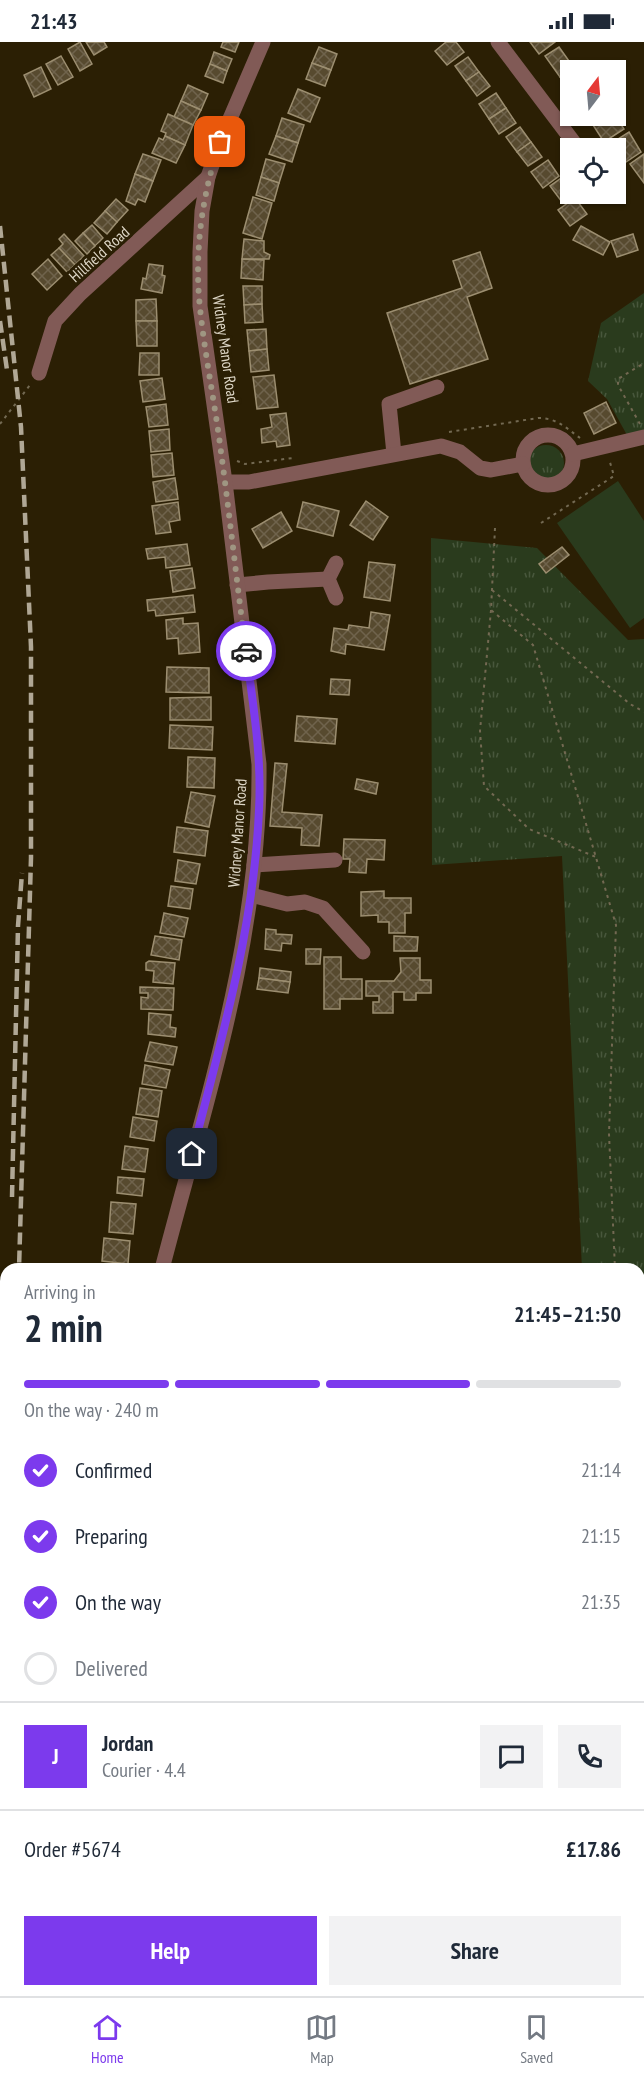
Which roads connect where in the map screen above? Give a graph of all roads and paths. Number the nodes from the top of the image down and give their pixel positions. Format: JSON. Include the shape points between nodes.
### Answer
{"nodes":[{"id":1,"x":263,"y":42,"type":"edge"},
{"id":2,"x":498,"y":42,"type":"edge"},
{"id":3,"x":570,"y":138,"type":"edge"},
{"id":4,"x":208,"y":177,"type":"junction"},
{"id":5,"x":644,"y":363,"type":"edge"},
{"id":6,"x":39,"y":373,"type":"joint"},
{"id":7,"x":437,"y":387,"type":"dead end"},
{"id":8,"x":0,"y":424,"type":"edge"},
{"id":9,"x":448,"y":432,"type":"dead end"},
{"id":10,"x":644,"y":433,"type":"edge"},
{"id":11,"x":584,"y":439,"type":"dead end"},
{"id":12,"x":607,"y":451,"type":"dead end"},
{"id":13,"x":394,"y":454,"type":"junction"},
{"id":14,"x":573,"y":454,"type":"junction"},
{"id":15,"x":523,"y":464,"type":"junction"},
{"id":16,"x":225,"y":482,"type":"junction"},
{"id":17,"x":541,"y":523,"type":"dead end"},
{"id":18,"x":495,"y":528,"type":"dead end"},
{"id":19,"x":336,"y":562,"type":"dead end"},
{"id":20,"x":328,"y":579,"type":"junction"},
{"id":21,"x":237,"y":585,"type":"junction"},
{"id":22,"x":492,"y":590,"type":"junction"},
{"id":23,"x":336,"y":598,"type":"dead end"},
{"id":24,"x":491,"y":610,"type":"junction"},
{"id":25,"x":644,"y":712,"type":"edge"},
{"id":26,"x":596,"y":857,"type":"junction"},
{"id":27,"x":335,"y":860,"type":"dead end"},
{"id":28,"x":254,"y":865,"type":"junction"},
{"id":29,"x":250,"y":895,"type":"junction"},
{"id":30,"x":363,"y":952,"type":"dead end"},
{"id":31,"x":164,"y":1263,"type":"edge"},
{"id":32,"x":615,"y":1263,"type":"edge"}],
"edges":[{"from":1,"to":4,"type":"street","name":"Widney Manor Road"},
{"from":2,"to":3,"type":"street"},
{"from":4,"to":6,"type":"street","name":"Hillfield Road","via":[[55,321]]},
{"from":4,"to":16,"type":"street","name":"Widney Manor Road","via":[[200,241],[200,306]]},
{"from":5,"to":10,"type":"path","via":[[618,379]]},
{"from":6,"to":8,"type":"path"},
{"from":7,"to":13,"type":"street","via":[[389,404]]},
{"from":9,"to":11,"type":"path","via":[[549,418]]},
{"from":10,"to":14,"type":"street"},
{"from":12,"to":17,"type":"path","via":[[614,476]]},
{"from":13,"to":15,"type":"street","via":[[441,446],[460,452],[480,468],[491,470]]},
{"from":13,"to":16,"type":"street","via":[[249,482]]},
{"from":14,"to":15,"type":"street","via":[[564,440],[548,435],[526,447]]},
{"from":14,"to":15,"type":"street","via":[[569,476],[556,484],[535,482]]},
{"from":16,"to":21,"type":"street","name":"Widney Manor Road"},
{"from":18,"to":22,"type":"path"},
{"from":19,"to":20,"type":"street"},
{"from":20,"to":21,"type":"street"},
{"from":20,"to":23,"type":"street"},
{"from":21,"to":28,"type":"street","name":"Widney Manor Road","via":[[259,764],[260,809]]},
{"from":22,"to":24,"type":"path"},
{"from":22,"to":25,"type":"path"},
{"from":24,"to":26,"type":"path","via":[[533,645]]},
{"from":24,"to":26,"type":"path","via":[[480,731],[484,786],[529,829]]},
{"from":26,"to":32,"type":"path","via":[[616,925],[609,1134]]},
{"from":27,"to":28,"type":"street"},
{"from":28,"to":29,"type":"street","name":"Widney Manor Road"},
{"from":29,"to":30,"type":"street","via":[[323,908]]},
{"from":29,"to":31,"type":"street","name":"Widney Manor Road","via":[[228,1022]]}]}
